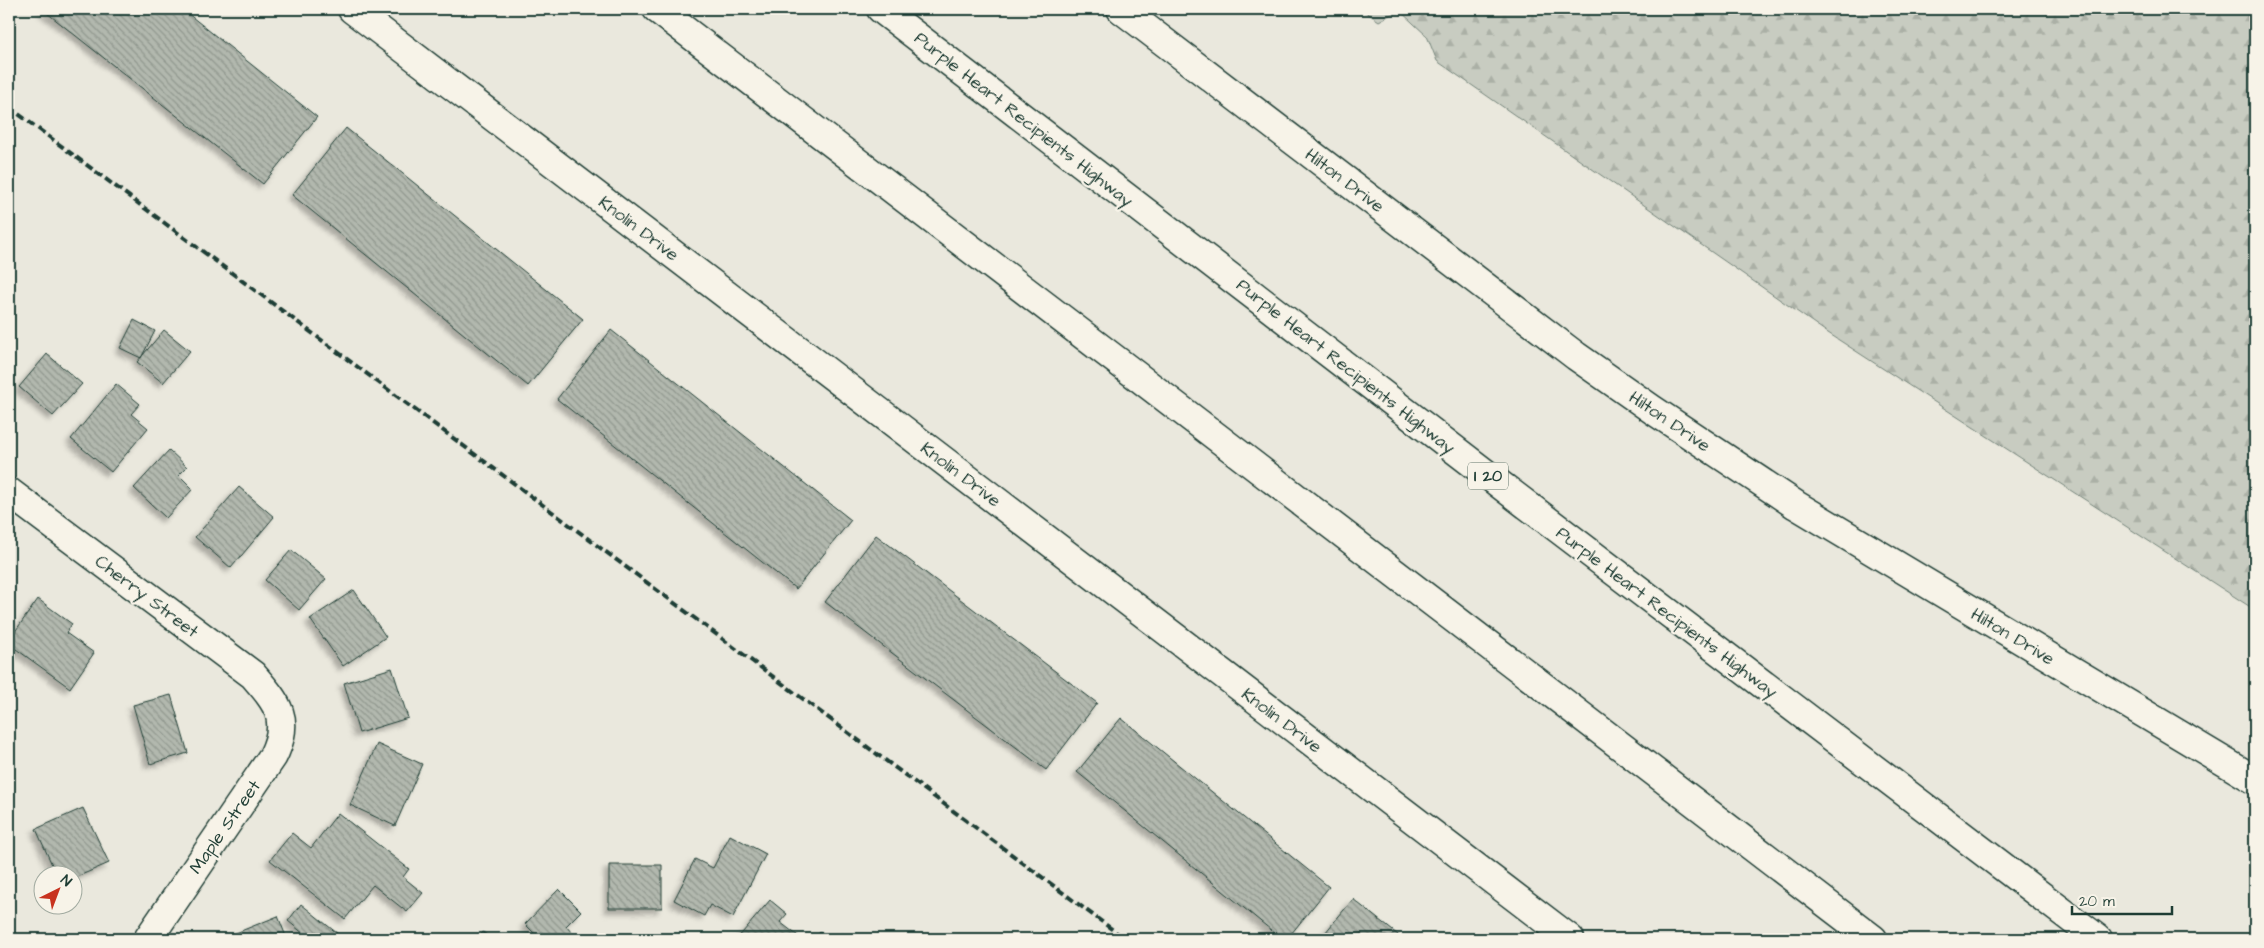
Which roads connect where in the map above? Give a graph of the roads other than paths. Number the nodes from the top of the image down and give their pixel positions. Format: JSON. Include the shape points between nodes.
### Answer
{"nodes":[{"id":1,"x":352,"y":9,"type":"edge"},
{"id":2,"x":657,"y":9,"type":"edge"},
{"id":3,"x":881,"y":9,"type":"edge"},
{"id":4,"x":1121,"y":9,"type":"edge"},
{"id":5,"x":9,"y":492,"type":"edge"},
{"id":6,"x":279,"y":707,"type":"joint"},
{"id":7,"x":2255,"y":780,"type":"edge"},
{"id":8,"x":148,"y":939,"type":"edge"},
{"id":9,"x":1570,"y":939,"type":"edge"},
{"id":10,"x":1873,"y":939,"type":"edge"},
{"id":11,"x":2098,"y":939,"type":"edge"}],
"edges":[{"from":1,"to":9,"type":"main road","name":"Knolin Drive"},
{"from":2,"to":10,"type":"main road"},
{"from":3,"to":11,"type":"main road","name":"Purple Heart Recipients Highway","number":"I 20"},
{"from":4,"to":7,"type":"main road","name":"Hilton Drive","via":[[1576,356],[1661,416],[1796,505]]},
{"from":5,"to":6,"type":"main road","name":"Cherry Street","via":[[253,675]]},
{"from":6,"to":8,"type":"main road","name":"Maple Street","via":[[280,742],[273,756]]}]}
